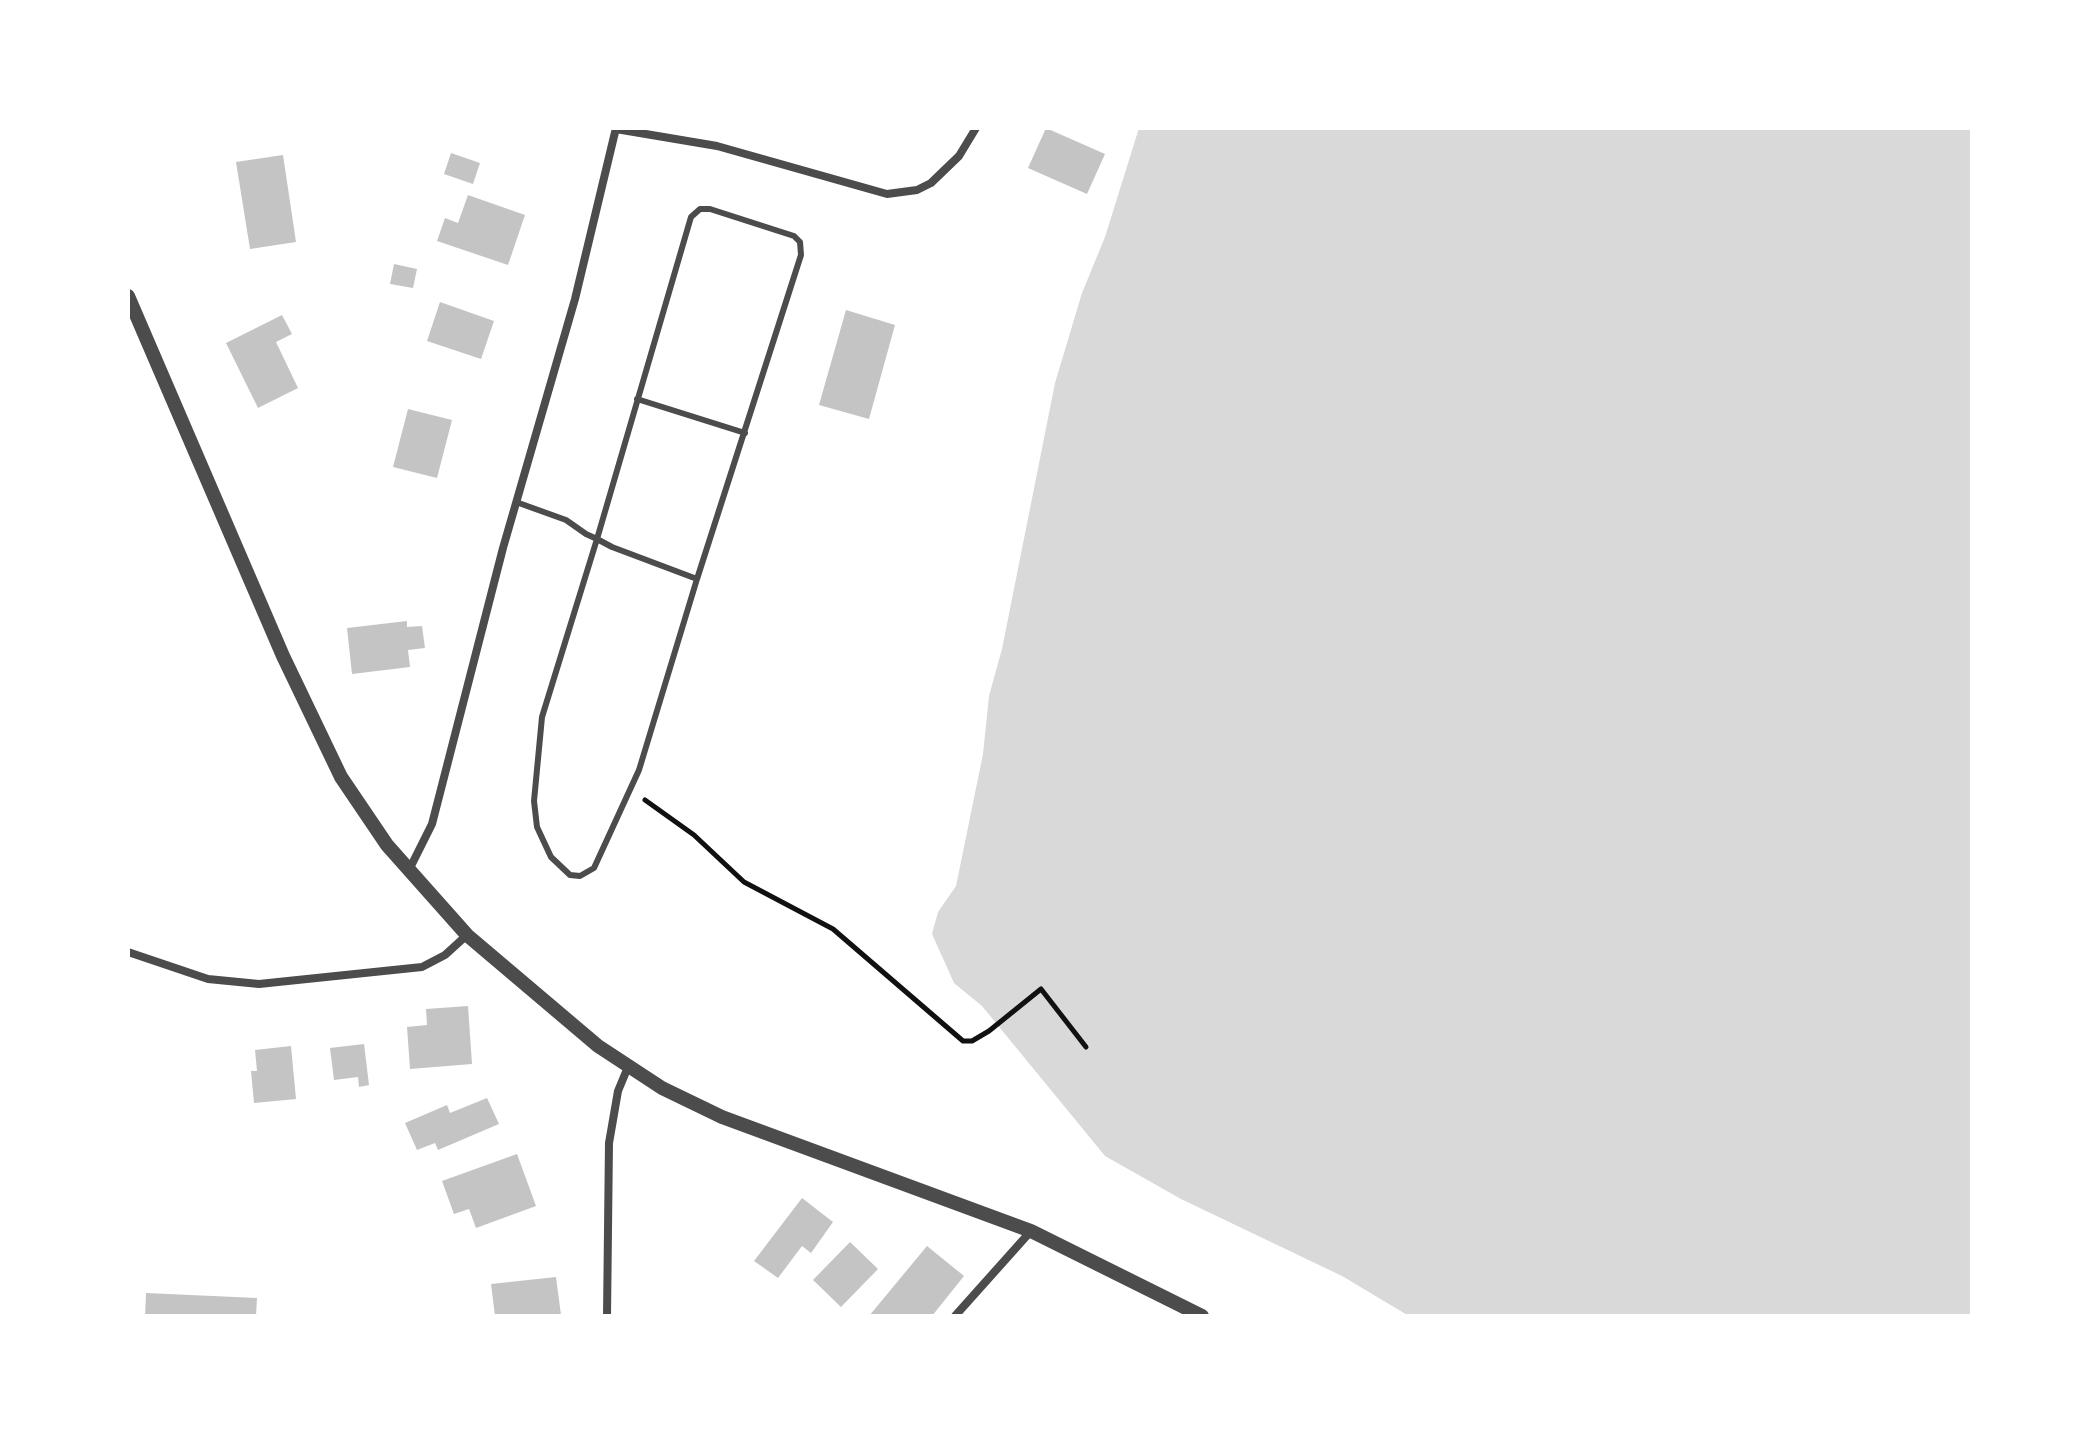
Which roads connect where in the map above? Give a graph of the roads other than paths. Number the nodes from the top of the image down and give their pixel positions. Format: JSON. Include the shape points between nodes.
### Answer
{"nodes":[{"id":1,"x":616,"y":128,"type":"edge"},
{"id":2,"x":976,"y":128,"type":"edge"},
{"id":3,"x":128,"y":296,"type":"edge"},
{"id":4,"x":637,"y":399,"type":"junction"},
{"id":5,"x":745,"y":433,"type":"junction"},
{"id":6,"x":516,"y":502,"type":"junction"},
{"id":7,"x":597,"y":539,"type":"junction"},
{"id":8,"x":697,"y":579,"type":"junction"},
{"id":9,"x":408,"y":871,"type":"junction"},
{"id":10,"x":467,"y":935,"type":"junction"},
{"id":11,"x":128,"y":952,"type":"edge"},
{"id":12,"x":628,"y":1067,"type":"junction"},
{"id":13,"x":1031,"y":1231,"type":"junction"},
{"id":14,"x":607,"y":1316,"type":"edge"},
{"id":15,"x":955,"y":1316,"type":"edge"},
{"id":16,"x":1202,"y":1316,"type":"edge"}],
"edges":[{"from":1,"to":2,"type":"street","via":[[717,146],[887,194],[931,183],[959,156]]},
{"from":1,"to":6,"type":"street","via":[[575,299]]},
{"from":3,"to":9,"type":"street","via":[[313,723],[361,811]]},
{"from":4,"to":5,"type":"lane"},
{"from":4,"to":5,"type":"lane","via":[[695,212],[710,209],[800,242],[801,255]]},
{"from":4,"to":7,"type":"lane"},
{"from":5,"to":8,"type":"lane"},
{"from":6,"to":7,"type":"lane","via":[[566,520]]},
{"from":6,"to":9,"type":"street","via":[[430,828]]},
{"from":7,"to":8,"type":"lane"},
{"from":7,"to":8,"type":"lane","via":[[541,730],[534,801],[537,827],[561,869],[580,876],[594,868],[646,753]]},
{"from":9,"to":10,"type":"street"},
{"from":10,"to":11,"type":"street","via":[[422,967],[259,984],[208,979]]},
{"from":10,"to":12,"type":"street"},
{"from":12,"to":13,"type":"street","via":[[722,1117]]},
{"from":12,"to":14,"type":"street","via":[[615,1102],[609,1143]]},
{"from":13,"to":15,"type":"street"},
{"from":13,"to":16,"type":"street"}]}
